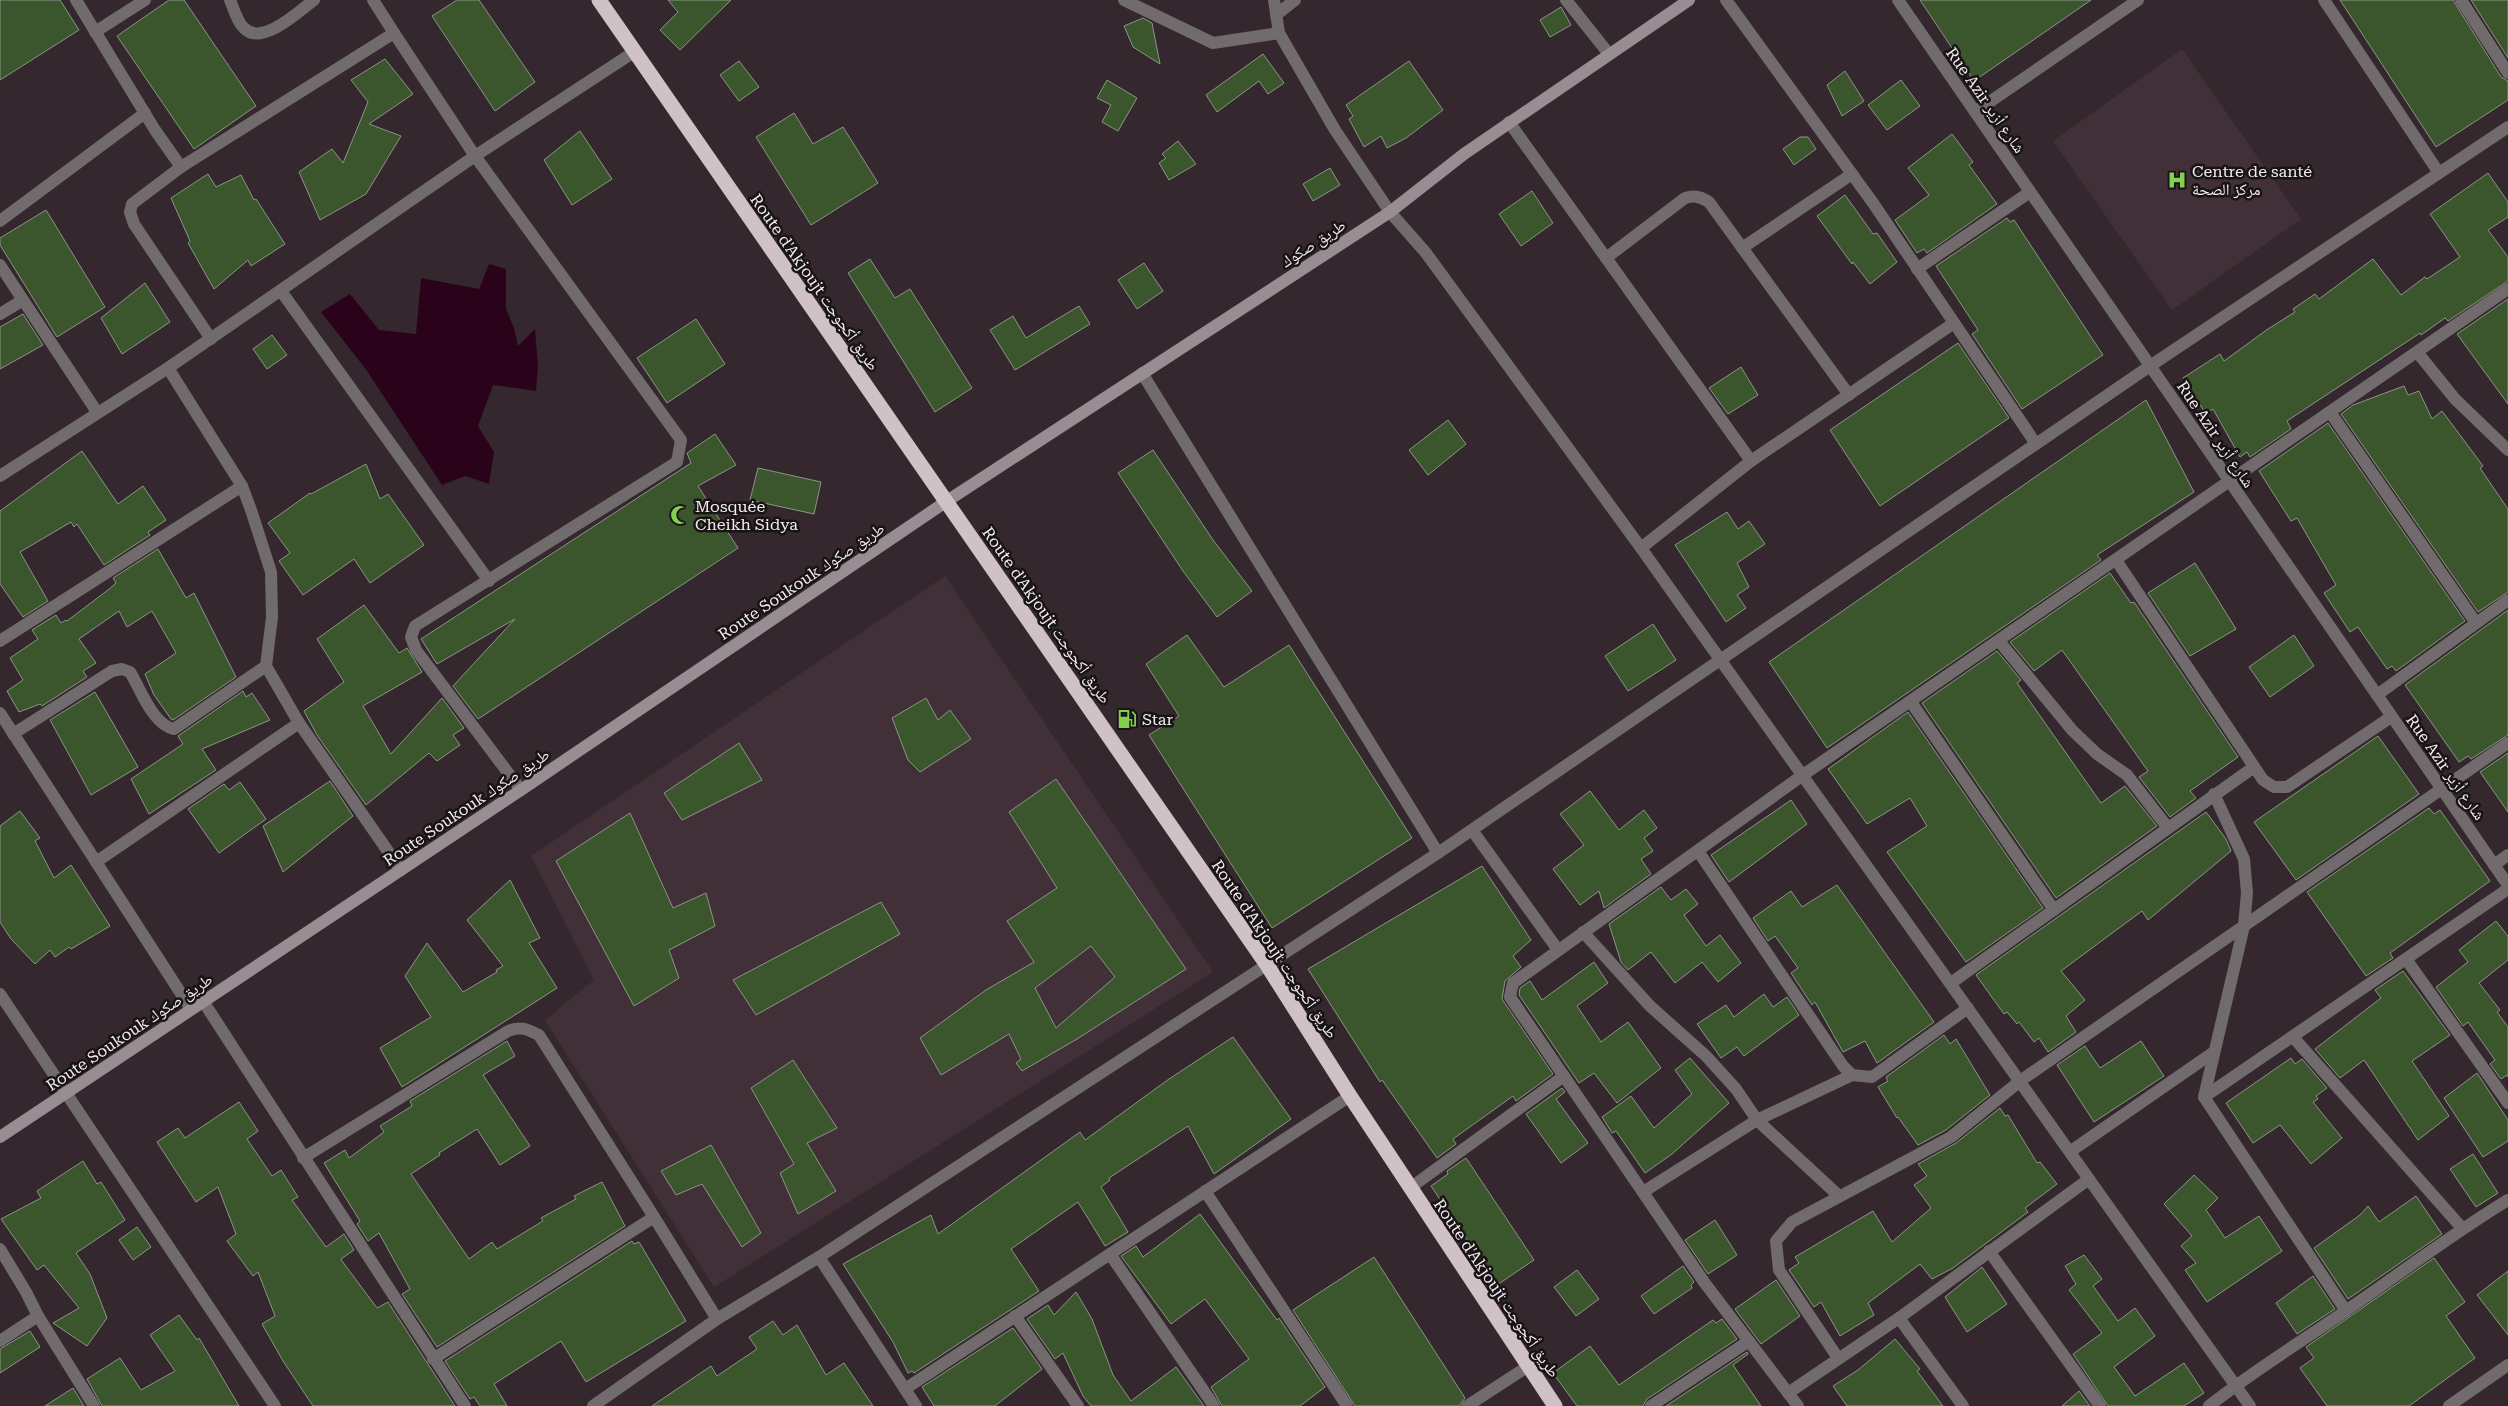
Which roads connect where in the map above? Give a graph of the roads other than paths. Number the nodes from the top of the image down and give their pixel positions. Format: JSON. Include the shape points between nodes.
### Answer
{"nodes":[{"id":1,"x":76,"y":0,"type":"edge"},
{"id":2,"x":145,"y":0,"type":"edge"},
{"id":3,"x":230,"y":0,"type":"edge"},
{"id":4,"x":314,"y":0,"type":"edge"},
{"id":5,"x":373,"y":0,"type":"edge"},
{"id":6,"x":599,"y":0,"type":"edge"},
{"id":7,"x":1124,"y":0,"type":"edge"},
{"id":8,"x":1274,"y":0,"type":"edge"},
{"id":9,"x":1295,"y":0,"type":"edge"},
{"id":10,"x":1566,"y":0,"type":"edge"},
{"id":11,"x":1689,"y":0,"type":"edge"},
{"id":12,"x":1726,"y":0,"type":"edge"},
{"id":13,"x":1898,"y":0,"type":"edge"},
{"id":14,"x":2138,"y":0,"type":"edge"},
{"id":15,"x":2324,"y":0,"type":"edge"},
{"id":16,"x":2461,"y":0,"type":"edge"},
{"id":17,"x":1276,"y":15,"type":"junction"},
{"id":18,"x":95,"y":32,"type":"junction"},
{"id":19,"x":394,"y":33,"type":"junction"},
{"id":20,"x":1279,"y":33,"type":"junction"},
{"id":21,"x":634,"y":52,"type":"junction"},
{"id":22,"x":1610,"y":54,"type":"junction"},
{"id":23,"x":2508,"y":73,"type":"edge"},
{"id":24,"x":1975,"y":112,"type":"junction"},
{"id":25,"x":145,"y":113,"type":"junction"},
{"id":26,"x":1509,"y":122,"type":"junction"},
{"id":27,"x":2508,"y":127,"type":"edge"},
{"id":28,"x":475,"y":156,"type":"junction"},
{"id":29,"x":181,"y":167,"type":"junction"},
{"id":30,"x":2439,"y":173,"type":"junction"},
{"id":31,"x":1852,"y":174,"type":"junction"},
{"id":32,"x":2030,"y":192,"type":"junction"},
{"id":33,"x":1390,"y":212,"type":"junction"},
{"id":34,"x":0,"y":221,"type":"edge"},
{"id":35,"x":1742,"y":248,"type":"junction"},
{"id":36,"x":1606,"y":258,"type":"junction"},
{"id":37,"x":0,"y":265,"type":"edge"},
{"id":38,"x":1917,"y":269,"type":"junction"},
{"id":39,"x":2508,"y":289,"type":"edge"},
{"id":40,"x":281,"y":291,"type":"junction"},
{"id":41,"x":23,"y":300,"type":"junction"},
{"id":42,"x":0,"y":314,"type":"edge"},
{"id":43,"x":1954,"y":323,"type":"junction"},
{"id":44,"x":211,"y":339,"type":"junction"},
{"id":45,"x":2417,"y":352,"type":"junction"},
{"id":46,"x":2150,"y":366,"type":"junction"},
{"id":47,"x":168,"y":368,"type":"junction"},
{"id":48,"x":1142,"y":373,"type":"junction"},
{"id":49,"x":1849,"y":395,"type":"junction"},
{"id":50,"x":97,"y":412,"type":"junction"},
{"id":51,"x":2330,"y":412,"type":"junction"},
{"id":52,"x":2036,"y":444,"type":"junction"},
{"id":53,"x":2508,"y":450,"type":"edge"},
{"id":54,"x":1751,"y":461,"type":"junction"},
{"id":55,"x":0,"y":476,"type":"edge"},
{"id":56,"x":2229,"y":482,"type":"junction"},
{"id":57,"x":242,"y":486,"type":"junction"},
{"id":58,"x":947,"y":502,"type":"junction"},
{"id":59,"x":1642,"y":548,"type":"junction"},
{"id":60,"x":2116,"y":560,"type":"junction"},
{"id":61,"x":489,"y":581,"type":"junction"},
{"id":62,"x":2508,"y":600,"type":"edge"},
{"id":63,"x":2476,"y":623,"type":"junction"},
{"id":64,"x":0,"y":641,"type":"edge"},
{"id":65,"x":1999,"y":641,"type":"junction"},
{"id":66,"x":1721,"y":660,"type":"junction"},
{"id":67,"x":266,"y":666,"type":"junction"},
{"id":68,"x":2377,"y":695,"type":"junction"},
{"id":69,"x":1911,"y":702,"type":"junction"},
{"id":70,"x":0,"y":713,"type":"edge"},
{"id":71,"x":2391,"y":717,"type":"junction"},
{"id":72,"x":299,"y":723,"type":"junction"},
{"id":73,"x":13,"y":734,"type":"junction"},
{"id":74,"x":2508,"y":743,"type":"edge"},
{"id":75,"x":2254,"y":767,"type":"junction"},
{"id":76,"x":1803,"y":776,"type":"junction"},
{"id":77,"x":2441,"y":789,"type":"junction"},
{"id":78,"x":521,"y":790,"type":"junction"},
{"id":79,"x":2214,"y":794,"type":"junction"},
{"id":80,"x":2168,"y":828,"type":"junction"},
{"id":81,"x":1472,"y":830,"type":"junction"},
{"id":82,"x":1698,"y":850,"type":"junction"},
{"id":83,"x":1438,"y":853,"type":"junction"},
{"id":84,"x":2508,"y":855,"type":"edge"},
{"id":85,"x":96,"y":862,"type":"junction"},
{"id":86,"x":2494,"y":865,"type":"junction"},
{"id":87,"x":401,"y":870,"type":"junction"},
{"id":88,"x":2508,"y":887,"type":"edge"},
{"id":89,"x":2054,"y":910,"type":"junction"},
{"id":90,"x":2244,"y":926,"type":"junction"},
{"id":91,"x":1583,"y":932,"type":"junction"},
{"id":92,"x":1558,"y":950,"type":"junction"},
{"id":93,"x":2406,"y":958,"type":"junction"},
{"id":94,"x":1267,"y":964,"type":"junction"},
{"id":95,"x":1951,"y":983,"type":"junction"},
{"id":96,"x":0,"y":994,"type":"edge"},
{"id":97,"x":203,"y":1001,"type":"junction"},
{"id":98,"x":1968,"y":1008,"type":"junction"},
{"id":99,"x":192,"y":1009,"type":"junction"},
{"id":100,"x":2293,"y":1036,"type":"junction"},
{"id":101,"x":2214,"y":1052,"type":"junction"},
{"id":102,"x":1852,"y":1075,"type":"junction"},
{"id":103,"x":1564,"y":1076,"type":"junction"},
{"id":104,"x":2020,"y":1082,"type":"junction"},
{"id":105,"x":67,"y":1092,"type":"junction"},
{"id":106,"x":1350,"y":1096,"type":"junction"},
{"id":107,"x":2204,"y":1097,"type":"junction"},
{"id":108,"x":2508,"y":1103,"type":"edge"},
{"id":109,"x":1757,"y":1120,"type":"junction"},
{"id":110,"x":0,"y":1137,"type":"edge"},
{"id":111,"x":2071,"y":1151,"type":"junction"},
{"id":112,"x":303,"y":1158,"type":"junction"},
{"id":113,"x":2090,"y":1179,"type":"junction"},
{"id":114,"x":1410,"y":1188,"type":"junction"},
{"id":115,"x":1205,"y":1191,"type":"junction"},
{"id":116,"x":1643,"y":1192,"type":"junction"},
{"id":117,"x":1839,"y":1196,"type":"junction"},
{"id":118,"x":2508,"y":1200,"type":"edge"},
{"id":119,"x":654,"y":1217,"type":"junction"},
{"id":120,"x":2462,"y":1228,"type":"junction"},
{"id":121,"x":0,"y":1249,"type":"edge"},
{"id":122,"x":1988,"y":1251,"type":"junction"},
{"id":123,"x":1110,"y":1254,"type":"junction"},
{"id":124,"x":819,"y":1257,"type":"junction"},
{"id":125,"x":2346,"y":1311,"type":"junction"},
{"id":126,"x":38,"y":1316,"type":"junction"},
{"id":127,"x":1015,"y":1316,"type":"junction"},
{"id":128,"x":1899,"y":1318,"type":"junction"},
{"id":129,"x":717,"y":1319,"type":"junction"},
{"id":130,"x":0,"y":1341,"type":"edge"},
{"id":131,"x":1749,"y":1341,"type":"junction"},
{"id":132,"x":1838,"y":1358,"type":"junction"},
{"id":133,"x":434,"y":1359,"type":"junction"},
{"id":134,"x":2508,"y":1365,"type":"edge"},
{"id":135,"x":1527,"y":1367,"type":"junction"},
{"id":136,"x":2235,"y":1385,"type":"junction"},
{"id":137,"x":905,"y":1389,"type":"junction"},
{"id":138,"x":1788,"y":1393,"type":"junction"},
{"id":139,"x":911,"y":1404,"type":"edge"},
{"id":140,"x":1341,"y":1404,"type":"edge"},
{"id":141,"x":94,"y":1406,"type":"edge"},
{"id":142,"x":276,"y":1406,"type":"edge"},
{"id":143,"x":465,"y":1406,"type":"edge"},
{"id":144,"x":593,"y":1406,"type":"edge"},
{"id":145,"x":1078,"y":1406,"type":"edge"},
{"id":146,"x":1214,"y":1406,"type":"edge"},
{"id":147,"x":1467,"y":1406,"type":"edge"},
{"id":148,"x":1555,"y":1406,"type":"edge"},
{"id":149,"x":1651,"y":1406,"type":"edge"},
{"id":150,"x":1798,"y":1406,"type":"edge"},
{"id":151,"x":1963,"y":1406,"type":"edge"},
{"id":152,"x":2100,"y":1406,"type":"edge"},
{"id":153,"x":2209,"y":1406,"type":"edge"},
{"id":154,"x":2250,"y":1406,"type":"edge"},
{"id":155,"x":2449,"y":1406,"type":"edge"}],
"edges":[{"from":1,"to":18,"type":"street"},
{"from":2,"to":18,"type":"street"},
{"from":3,"to":4,"type":"street","via":[[244,28],[253,34],[264,34]]},
{"from":5,"to":19,"type":"street"},
{"from":6,"to":21,"type":"highway","name":"Route d'Akjoujt طريق أكجوجت"},
{"from":7,"to":20,"type":"street","via":[[1213,43]]},
{"from":8,"to":17,"type":"street"},
{"from":9,"to":17,"type":"street"},
{"from":10,"to":22,"type":"street"},
{"from":11,"to":22,"type":"street","name":"طريق صكوك"},
{"from":12,"to":31,"type":"street"},
{"from":13,"to":24,"type":"street","name":"Rue Azir شارع أزير"},
{"from":14,"to":24,"type":"street"},
{"from":15,"to":30,"type":"street"},
{"from":16,"to":23,"type":"street"},
{"from":17,"to":20,"type":"street"},
{"from":18,"to":25,"type":"street"},
{"from":19,"to":28,"type":"street"},
{"from":19,"to":29,"type":"street"},
{"from":20,"to":33,"type":"street","via":[[1335,130]]},
{"from":21,"to":28,"type":"street"},
{"from":21,"to":58,"type":"highway","name":"Route d'Akjoujt طريق أكجوجت"},
{"from":22,"to":26,"type":"street","name":"طريق صكوك"},
{"from":24,"to":32,"type":"street","name":"Rue Azir شارع أزير"},
{"from":25,"to":29,"type":"street"},
{"from":25,"to":34,"type":"street"},
{"from":26,"to":33,"type":"street","name":"طريق صكوك"},
{"from":26,"to":36,"type":"street"},
{"from":27,"to":30,"type":"street"},
{"from":28,"to":40,"type":"street"},
{"from":28,"to":61,"type":"street","via":[[681,440],[677,462]]},
{"from":29,"to":44,"type":"street","via":[[132,204],[130,212],[134,224]]},
{"from":30,"to":46,"type":"street"},
{"from":31,"to":35,"type":"street"},
{"from":31,"to":38,"type":"street"},
{"from":32,"to":38,"type":"street"},
{"from":32,"to":46,"type":"street","name":"Rue Azir شارع أزير"},
{"from":33,"to":48,"type":"street","name":"طريق صكوك"},
{"from":33,"to":59,"type":"street","via":[[1426,253]]},
{"from":35,"to":36,"type":"street","via":[[1709,202],[1694,196],[1685,198]]},
{"from":35,"to":49,"type":"street"},
{"from":36,"to":54,"type":"street"},
{"from":37,"to":41,"type":"street"},
{"from":38,"to":43,"type":"street"},
{"from":39,"to":45,"type":"street"},
{"from":40,"to":44,"type":"street"},
{"from":40,"to":61,"type":"street"},
{"from":41,"to":42,"type":"street"},
{"from":41,"to":50,"type":"street"},
{"from":43,"to":49,"type":"street"},
{"from":43,"to":52,"type":"street"},
{"from":44,"to":47,"type":"street"},
{"from":45,"to":51,"type":"street"},
{"from":45,"to":53,"type":"street","via":[[2455,399]]},
{"from":46,"to":52,"type":"street"},
{"from":46,"to":56,"type":"street","name":"Rue Azir شارع أزير"},
{"from":47,"to":50,"type":"street"},
{"from":47,"to":57,"type":"street"},
{"from":48,"to":58,"type":"street","name":"طريق صكوك"},
{"from":48,"to":83,"type":"street"},
{"from":49,"to":54,"type":"street"},
{"from":50,"to":55,"type":"street"},
{"from":51,"to":56,"type":"street"},
{"from":51,"to":63,"type":"street"},
{"from":52,"to":66,"type":"street"},
{"from":54,"to":59,"type":"street"},
{"from":56,"to":60,"type":"street"},
{"from":56,"to":68,"type":"street","name":"Rue Azir شارع أزير"},
{"from":57,"to":64,"type":"street"},
{"from":57,"to":67,"type":"street","via":[[271,572],[272,617]]},
{"from":58,"to":78,"type":"street","name":"Route Soukouk طريق صكوك"},
{"from":58,"to":94,"type":"highway","name":"Route d'Akjoujt طريق أكجوجت"},
{"from":59,"to":66,"type":"street"},
{"from":60,"to":65,"type":"street"},
{"from":60,"to":75,"type":"street"},
{"from":61,"to":78,"type":"street","via":[[416,626],[411,637],[416,650]]},
{"from":62,"to":63,"type":"street"},
{"from":63,"to":68,"type":"street"},
{"from":65,"to":69,"type":"street"},
{"from":65,"to":80,"type":"street","via":[[2072,730],[2097,754],[2127,775]]},
{"from":66,"to":76,"type":"street"},
{"from":66,"to":81,"type":"street"},
{"from":67,"to":72,"type":"street"},
{"from":67,"to":73,"type":"street","via":[[174,729],[165,727],[158,720],[130,672],[122,670],[112,671]]},
{"from":68,"to":71,"type":"street","name":"Rue Azir شارع أزير"},
{"from":69,"to":76,"type":"street"},
{"from":69,"to":89,"type":"street"},
{"from":70,"to":73,"type":"street"},
{"from":71,"to":75,"type":"street","via":[[2287,787],[2274,787],[2263,780]]},
{"from":71,"to":77,"type":"street","name":"Rue Azir شارع أزير"},
{"from":72,"to":85,"type":"street"},
{"from":72,"to":87,"type":"street"},
{"from":73,"to":85,"type":"street"},
{"from":74,"to":77,"type":"street"},
{"from":75,"to":79,"type":"street"},
{"from":76,"to":82,"type":"street"},
{"from":76,"to":95,"type":"street"},
{"from":77,"to":86,"type":"street","name":"Rue Azir شارع أزير"},
{"from":77,"to":90,"type":"street"},
{"from":78,"to":87,"type":"street","name":"Route Soukouk طريق صكوك"},
{"from":79,"to":80,"type":"street"},
{"from":79,"to":90,"type":"street","via":[[2244,859],[2247,893]]},
{"from":80,"to":89,"type":"street"},
{"from":81,"to":83,"type":"street"},
{"from":81,"to":92,"type":"street"},
{"from":82,"to":91,"type":"street"},
{"from":82,"to":102,"type":"street"},
{"from":83,"to":94,"type":"street"},
{"from":84,"to":86,"type":"street"},
{"from":85,"to":99,"type":"street"},
{"from":86,"to":88,"type":"street","name":"Rue Azir شارع أزير"},
{"from":87,"to":97,"type":"street","name":"Route Soukouk طريق صكوك"},
{"from":88,"to":93,"type":"street"},
{"from":89,"to":95,"type":"street"},
{"from":90,"to":101,"type":"street"},
{"from":90,"to":104,"type":"street"},
{"from":91,"to":92,"type":"street"},
{"from":91,"to":109,"type":"street","via":[[1650,1006],[1706,1056],[1730,1082]]},
{"from":92,"to":103,"type":"street","via":[[1513,983],[1510,997]]},
{"from":93,"to":100,"type":"street"},
{"from":93,"to":108,"type":"street"},
{"from":94,"to":106,"type":"highway","name":"Route d'Akjoujt طريق أكجوجت"},
{"from":94,"to":124,"type":"street"},
{"from":95,"to":98,"type":"street"},
{"from":96,"to":105,"type":"street"},
{"from":97,"to":99,"type":"street","name":"Route Soukouk طريق صكوك"},
{"from":97,"to":112,"type":"street"},
{"from":98,"to":102,"type":"street","via":[[1872,1076]]},
{"from":98,"to":104,"type":"street"},
{"from":99,"to":105,"type":"street","name":"Route Soukouk طريق صكوك"},
{"from":100,"to":107,"type":"street"},
{"from":100,"to":120,"type":"street"},
{"from":101,"to":107,"type":"street"},
{"from":101,"to":111,"type":"street"},
{"from":102,"to":109,"type":"street"},
{"from":103,"to":114,"type":"street"},
{"from":103,"to":116,"type":"street"},
{"from":104,"to":111,"type":"street"},
{"from":104,"to":117,"type":"street","via":[[1951,1137]]},
{"from":105,"to":110,"type":"street","name":"Route Soukouk طريق صكوك"},
{"from":105,"to":142,"type":"street"},
{"from":106,"to":114,"type":"highway","name":"Route d'Akjoujt طريق أكجوجت"},
{"from":106,"to":115,"type":"street"},
{"from":107,"to":125,"type":"street"},
{"from":109,"to":116,"type":"street"},
{"from":109,"to":117,"type":"street"},
{"from":111,"to":113,"type":"street"},
{"from":112,"to":119,"type":"street","via":[[508,1030],[526,1028],[539,1035]]},
{"from":112,"to":133,"type":"street"},
{"from":113,"to":122,"type":"street"},
{"from":113,"to":136,"type":"street"},
{"from":114,"to":135,"type":"highway","name":"Route d'Akjoujt طريق أكجوجت"},
{"from":115,"to":123,"type":"street"},
{"from":115,"to":140,"type":"street"},
{"from":116,"to":131,"type":"street"},
{"from":117,"to":132,"type":"street","via":[[1792,1222],[1776,1241],[1779,1270]]},
{"from":118,"to":120,"type":"street"},
{"from":119,"to":129,"type":"street"},
{"from":119,"to":133,"type":"street"},
{"from":120,"to":125,"type":"street"},
{"from":121,"to":126,"type":"street"},
{"from":122,"to":128,"type":"street"},
{"from":122,"to":152,"type":"street"},
{"from":123,"to":127,"type":"street"},
{"from":123,"to":146,"type":"street"},
{"from":124,"to":129,"type":"street"},
{"from":124,"to":137,"type":"street"},
{"from":125,"to":136,"type":"street"},
{"from":126,"to":130,"type":"street"},
{"from":126,"to":141,"type":"street"},
{"from":127,"to":137,"type":"street"},
{"from":127,"to":145,"type":"street"},
{"from":128,"to":132,"type":"street"},
{"from":128,"to":151,"type":"street"},
{"from":129,"to":144,"type":"street"},
{"from":131,"to":138,"type":"street"},
{"from":131,"to":149,"type":"street"},
{"from":132,"to":138,"type":"street"},
{"from":133,"to":143,"type":"street"},
{"from":134,"to":155,"type":"street"},
{"from":135,"to":147,"type":"street"},
{"from":135,"to":148,"type":"highway","name":"Route d'Akjoujt طريق أكجوجت"},
{"from":136,"to":153,"type":"street"},
{"from":136,"to":154,"type":"street"},
{"from":137,"to":139,"type":"street"},
{"from":138,"to":150,"type":"street"}]}
